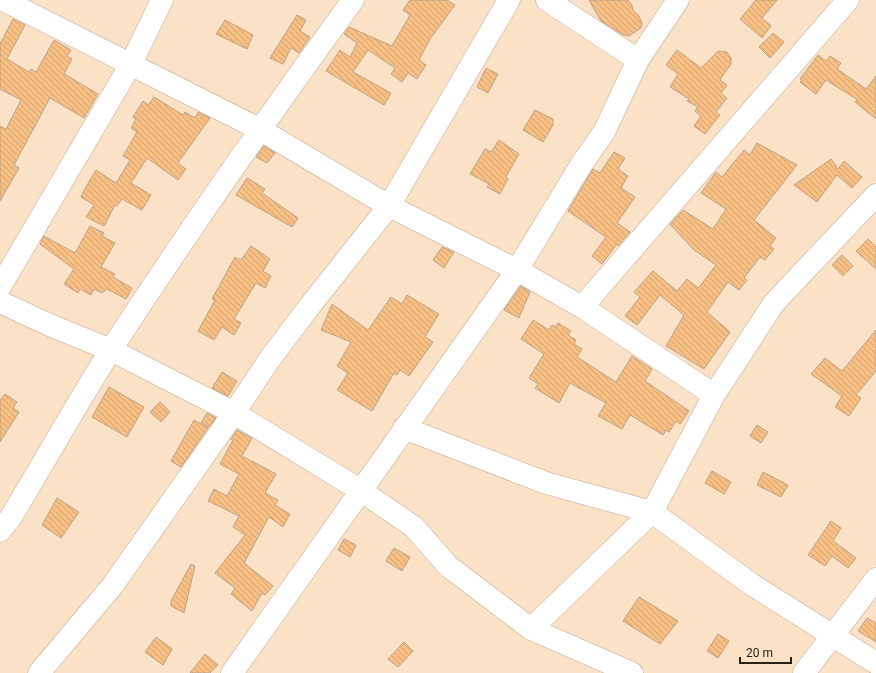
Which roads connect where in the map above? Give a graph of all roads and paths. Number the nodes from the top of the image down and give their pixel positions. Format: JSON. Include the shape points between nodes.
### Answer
{"nodes":[{"id":1,"x":162,"y":0,"type":"edge"},
{"id":2,"x":353,"y":0,"type":"edge"},
{"id":3,"x":509,"y":0,"type":"edge"},
{"id":4,"x":547,"y":0,"type":"edge"},
{"id":5,"x":678,"y":0,"type":"edge"},
{"id":6,"x":840,"y":3,"type":"edge"},
{"id":7,"x":3,"y":5,"type":"edge"},
{"id":8,"x":638,"y":60,"type":"junction"},
{"id":9,"x":131,"y":64,"type":"junction"},
{"id":10,"x":259,"y":129,"type":"junction"},
{"id":11,"x":876,"y":195,"type":"edge"},
{"id":12,"x":389,"y":206,"type":"junction"},
{"id":13,"x":517,"y":270,"type":"junction"},
{"id":14,"x":0,"y":287,"type":"edge"},
{"id":15,"x":0,"y":302,"type":"edge"},
{"id":16,"x":582,"y":307,"type":"junction"},
{"id":17,"x":111,"y":350,"type":"junction"},
{"id":18,"x":714,"y":395,"type":"junction"},
{"id":19,"x":234,"y":413,"type":"junction"},
{"id":20,"x":404,"y":428,"type":"junction"},
{"id":21,"x":360,"y":490,"type":"junction"},
{"id":22,"x":652,"y":512,"type":"junction"},
{"id":23,"x":0,"y":531,"type":"edge"},
{"id":24,"x":876,"y":579,"type":"edge"},
{"id":25,"x":532,"y":629,"type":"junction"},
{"id":26,"x":831,"y":635,"type":"junction"},
{"id":27,"x":876,"y":663,"type":"edge"},
{"id":28,"x":39,"y":673,"type":"edge"},
{"id":29,"x":232,"y":673,"type":"edge"},
{"id":30,"x":632,"y":673,"type":"edge"},
{"id":31,"x":804,"y":673,"type":"edge"}],
"edges":[{"from":1,"to":9,"type":"street"},
{"from":2,"to":10,"type":"street"},
{"from":3,"to":12,"type":"street"},
{"from":4,"to":8,"type":"street"},
{"from":5,"to":8,"type":"street"},
{"from":6,"to":16,"type":"street"},
{"from":7,"to":9,"type":"street"},
{"from":8,"to":13,"type":"street","via":[[604,132]]},
{"from":9,"to":10,"type":"street"},
{"from":9,"to":14,"type":"street"},
{"from":10,"to":12,"type":"street"},
{"from":10,"to":17,"type":"street"},
{"from":11,"to":18,"type":"street","via":[[774,303]]},
{"from":12,"to":13,"type":"street"},
{"from":12,"to":19,"type":"street","via":[[300,318]]},
{"from":13,"to":16,"type":"street"},
{"from":13,"to":20,"type":"street"},
{"from":15,"to":17,"type":"street"},
{"from":16,"to":18,"type":"street"},
{"from":17,"to":19,"type":"street"},
{"from":17,"to":23,"type":"street","via":[[11,517]]},
{"from":18,"to":22,"type":"street"},
{"from":19,"to":21,"type":"street"},
{"from":19,"to":28,"type":"street","via":[[113,585]]},
{"from":20,"to":21,"type":"street"},
{"from":20,"to":22,"type":"street","via":[[546,483]]},
{"from":21,"to":25,"type":"street","via":[[414,527],[448,566]]},
{"from":21,"to":29,"type":"street"},
{"from":22,"to":25,"type":"street"},
{"from":22,"to":26,"type":"street","via":[[751,584]]},
{"from":24,"to":26,"type":"street"},
{"from":25,"to":30,"type":"street"},
{"from":26,"to":27,"type":"street"},
{"from":26,"to":31,"type":"street"}]}
